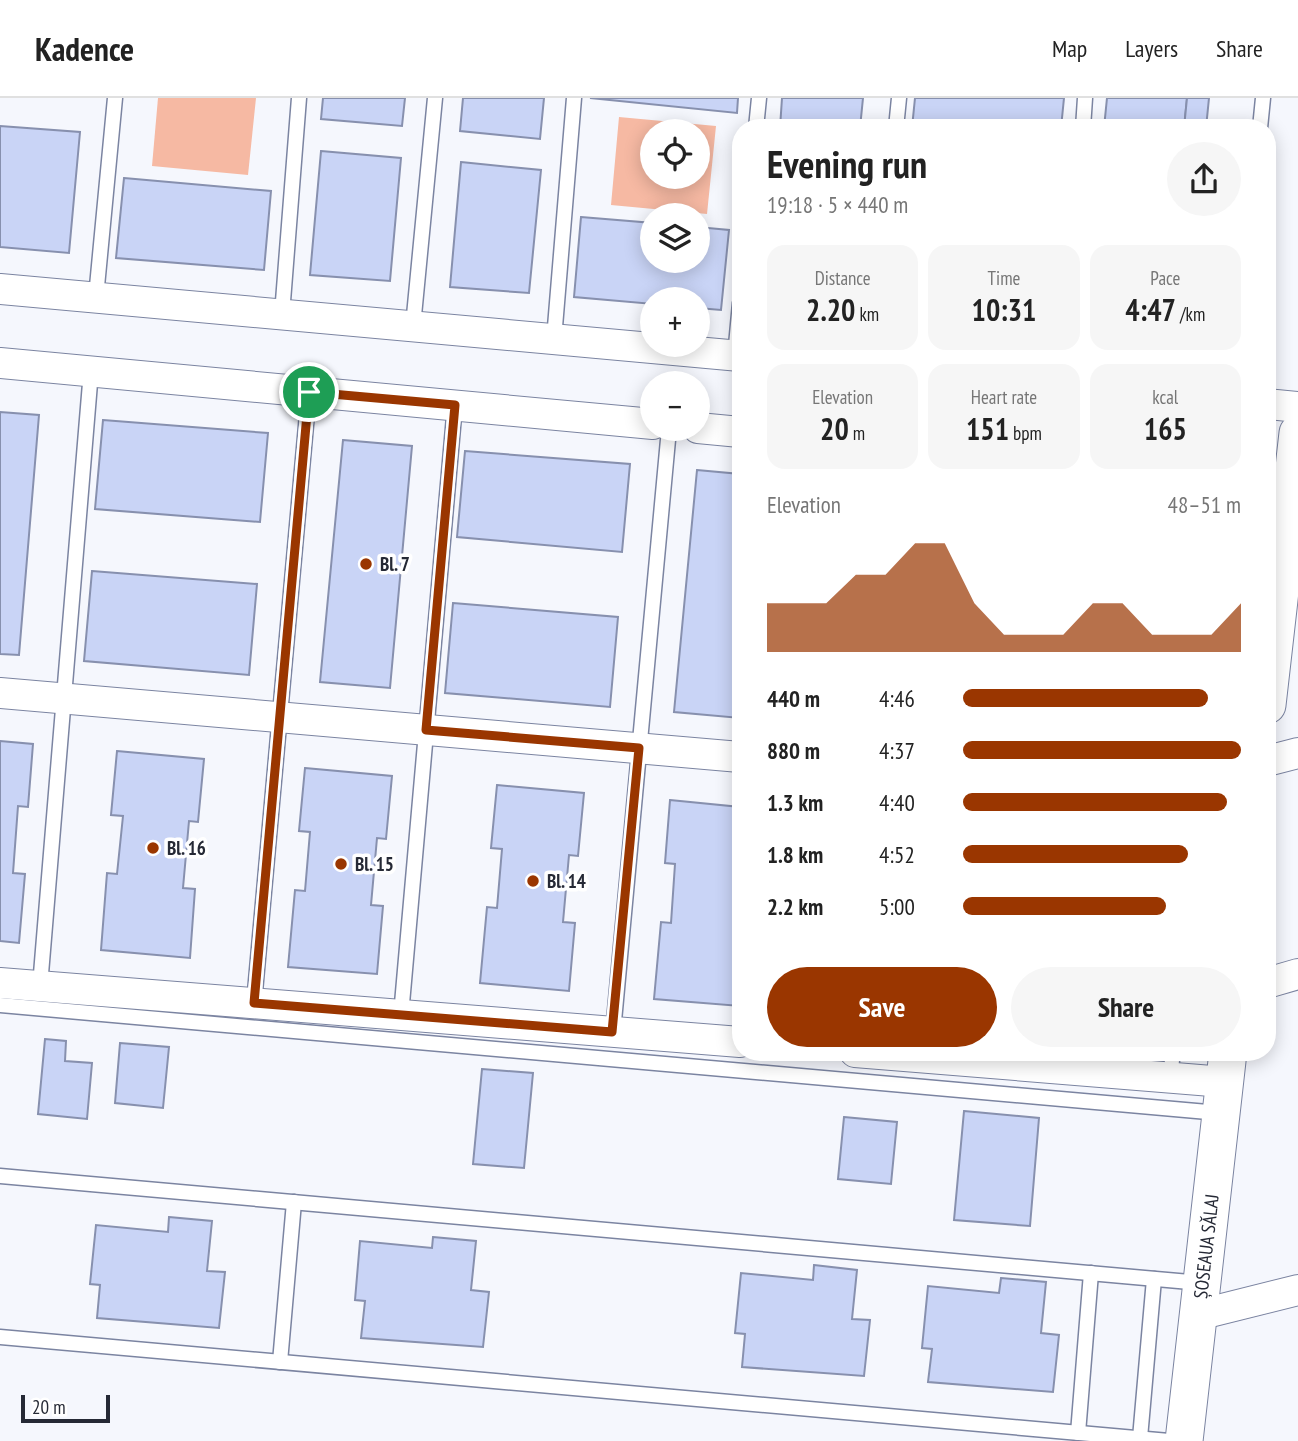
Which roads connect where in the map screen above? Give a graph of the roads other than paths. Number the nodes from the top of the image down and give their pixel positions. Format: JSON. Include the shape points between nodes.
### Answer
{"nodes":[{"id":1,"x":115,"y":98,"type":"edge"},
{"id":2,"x":299,"y":98,"type":"edge"},
{"id":3,"x":435,"y":98,"type":"edge"},
{"id":4,"x":574,"y":98,"type":"edge"},
{"id":5,"x":759,"y":98,"type":"edge"},
{"id":6,"x":899,"y":98,"type":"edge"},
{"id":7,"x":1086,"y":98,"type":"edge"},
{"id":8,"x":1263,"y":98,"type":"edge"},
{"id":9,"x":757,"y":119,"type":"edge"},
{"id":10,"x":897,"y":119,"type":"edge"},
{"id":11,"x":1084,"y":119,"type":"edge"},
{"id":12,"x":1261,"y":119,"type":"edge"},
{"id":13,"x":0,"y":289,"type":"edge"},
{"id":14,"x":96,"y":298,"type":"junction"},
{"id":15,"x":282,"y":314,"type":"junction"},
{"id":16,"x":413,"y":326,"type":"junction"},
{"id":17,"x":554,"y":339,"type":"junction"},
{"id":18,"x":732,"y":355,"type":"edge"},
{"id":19,"x":0,"y":363,"type":"edge"},
{"id":20,"x":91,"y":371,"type":"junction"},
{"id":21,"x":309,"y":392,"type":"junction"},
{"id":22,"x":455,"y":405,"type":"junction"},
{"id":23,"x":1276,"y":405,"type":"edge"},
{"id":24,"x":1298,"y":407,"type":"edge"},
{"id":25,"x":640,"y":423,"type":"edge"},
{"id":26,"x":710,"y":429,"type":"edge"},
{"id":27,"x":732,"y":431,"type":"edge"},
{"id":28,"x":1298,"y":433,"type":"edge"},
{"id":29,"x":668,"y":441,"type":"edge"},
{"id":30,"x":1280,"y":481,"type":"edge"},
{"id":31,"x":1276,"y":653,"type":"edge"},
{"id":32,"x":0,"y":693,"type":"edge"},
{"id":33,"x":63,"y":699,"type":"junction"},
{"id":34,"x":279,"y":718,"type":"junction"},
{"id":35,"x":426,"y":730,"type":"junction"},
{"id":36,"x":639,"y":748,"type":"junction"},
{"id":37,"x":1298,"y":753,"type":"edge"},
{"id":38,"x":732,"y":756,"type":"edge"},
{"id":39,"x":1276,"y":759,"type":"edge"},
{"id":40,"x":1298,"y":974,"type":"edge"},
{"id":41,"x":1276,"y":980,"type":"edge"},
{"id":42,"x":0,"y":983,"type":"edge"},
{"id":43,"x":40,"y":986,"type":"junction"},
{"id":44,"x":254,"y":1003,"type":"junction"},
{"id":45,"x":0,"y":1005,"type":"edge"},
{"id":46,"x":401,"y":1015,"type":"junction"},
{"id":47,"x":612,"y":1032,"type":"junction"},
{"id":48,"x":732,"y":1041,"type":"edge"},
{"id":49,"x":732,"y":1051,"type":"edge"},
{"id":50,"x":890,"y":1061,"type":"edge"},
{"id":51,"x":1075,"y":1061,"type":"edge"},
{"id":52,"x":1172,"y":1065,"type":"edge"},
{"id":53,"x":1224,"y":1082,"type":"edge"},
{"id":54,"x":0,"y":1176,"type":"edge"},
{"id":55,"x":294,"y":1202,"type":"junction"},
{"id":56,"x":1091,"y":1273,"type":"junction"},
{"id":57,"x":1154,"y":1279,"type":"junction"},
{"id":58,"x":1298,"y":1290,"type":"edge"},
{"id":59,"x":1200,"y":1299,"type":"junction"},
{"id":60,"x":0,"y":1337,"type":"edge"},
{"id":61,"x":280,"y":1362,"type":"junction"},
{"id":62,"x":1077,"y":1433,"type":"junction"},
{"id":63,"x":1140,"y":1438,"type":"junction"},
{"id":64,"x":1169,"y":1441,"type":"edge"},
{"id":65,"x":1184,"y":1441,"type":"edge"}],
"edges":[{"from":1,"to":14,"type":"lane"},
{"from":2,"to":15,"type":"lane"},
{"from":3,"to":16,"type":"lane"},
{"from":4,"to":17,"type":"lane"},
{"from":5,"to":9,"type":"lane"},
{"from":6,"to":10,"type":"lane"},
{"from":7,"to":11,"type":"lane"},
{"from":8,"to":12,"type":"lane"},
{"from":13,"to":14,"type":"street"},
{"from":14,"to":15,"type":"street"},
{"from":15,"to":16,"type":"street"},
{"from":16,"to":17,"type":"street"},
{"from":17,"to":18,"type":"street"},
{"from":19,"to":20,"type":"street"},
{"from":20,"to":21,"type":"street"},
{"from":20,"to":33,"type":"lane"},
{"from":21,"to":22,"type":"street"},
{"from":21,"to":34,"type":"lane"},
{"from":22,"to":25,"type":"street"},
{"from":22,"to":35,"type":"lane"},
{"from":23,"to":24,"type":"street"},
{"from":26,"to":27,"type":"street"},
{"from":28,"to":30,"type":"street"},
{"from":29,"to":36,"type":"lane"},
{"from":30,"to":31,"type":"street","via":[[1282,619]]},
{"from":32,"to":33,"type":"street"},
{"from":33,"to":34,"type":"street"},
{"from":33,"to":43,"type":"lane"},
{"from":34,"to":35,"type":"street"},
{"from":34,"to":44,"type":"lane"},
{"from":35,"to":36,"type":"street"},
{"from":35,"to":46,"type":"lane"},
{"from":36,"to":38,"type":"street"},
{"from":36,"to":47,"type":"lane"},
{"from":37,"to":39,"type":"street"},
{"from":40,"to":41,"type":"street"},
{"from":42,"to":43,"type":"street"},
{"from":43,"to":44,"type":"street"},
{"from":44,"to":46,"type":"street"},
{"from":45,"to":49,"type":"lane"},
{"from":46,"to":47,"type":"street"},
{"from":47,"to":48,"type":"street"},
{"from":50,"to":53,"type":"lane"},
{"from":51,"to":52,"type":"street"},
{"from":52,"to":53,"type":"street"},
{"from":53,"to":59,"type":"street","name":"ȘOSEAUA SĂLAJ"},
{"from":54,"to":55,"type":"lane"},
{"from":55,"to":56,"type":"lane"},
{"from":55,"to":61,"type":"lane"},
{"from":56,"to":57,"type":"lane"},
{"from":56,"to":62,"type":"lane"},
{"from":57,"to":59,"type":"lane"},
{"from":57,"to":63,"type":"lane"},
{"from":58,"to":59,"type":"street"},
{"from":59,"to":65,"type":"street","name":"ȘOSEAUA SĂLAJ"},
{"from":60,"to":61,"type":"lane"},
{"from":61,"to":62,"type":"lane"},
{"from":62,"to":63,"type":"lane"},
{"from":63,"to":64,"type":"lane"}]}
